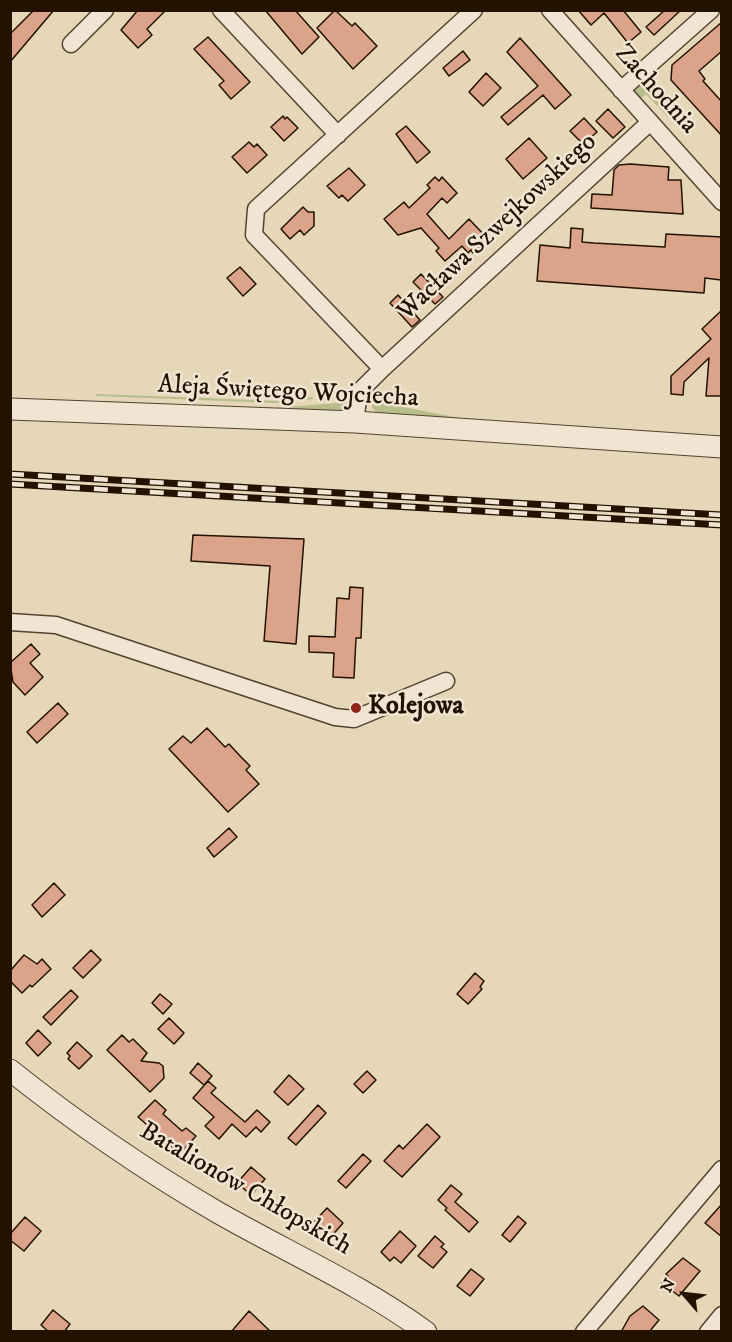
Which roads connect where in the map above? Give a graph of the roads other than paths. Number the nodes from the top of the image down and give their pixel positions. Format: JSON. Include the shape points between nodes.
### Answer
{"nodes":[{"id":1,"x":105,"y":10,"type":"edge"},
{"id":2,"x":221,"y":10,"type":"edge"},
{"id":3,"x":474,"y":10,"type":"edge"},
{"id":4,"x":550,"y":10,"type":"edge"},
{"id":5,"x":711,"y":10,"type":"edge"},
{"id":6,"x":71,"y":44,"type":"dead end"},
{"id":7,"x":621,"y":90,"type":"junction"},
{"id":8,"x":650,"y":123,"type":"junction"},
{"id":9,"x":338,"y":135,"type":"junction"},
{"id":10,"x":722,"y":202,"type":"edge"},
{"id":11,"x":382,"y":369,"type":"junction"},
{"id":12,"x":10,"y":409,"type":"edge"},
{"id":13,"x":355,"y":422,"type":"junction"},
{"id":14,"x":562,"y":438,"type":"junction"},
{"id":15,"x":722,"y":447,"type":"edge"},
{"id":16,"x":722,"y":460,"type":"edge"},
{"id":17,"x":10,"y":622,"type":"edge"},
{"id":18,"x":446,"y":681,"type":"dead end"},
{"id":19,"x":10,"y":1070,"type":"edge"},
{"id":20,"x":722,"y":1169,"type":"edge"},
{"id":21,"x":722,"y":1315,"type":"edge"},
{"id":22,"x":426,"y":1332,"type":"edge"},
{"id":23,"x":584,"y":1332,"type":"edge"},
{"id":24,"x":708,"y":1332,"type":"edge"}],
"edges":[{"from":1,"to":6,"type":"street"},
{"from":2,"to":9,"type":"street"},
{"from":3,"to":9,"type":"street"},
{"from":4,"to":7,"type":"street","name":"Zachodnia"},
{"from":5,"to":7,"type":"street"},
{"from":7,"to":8,"type":"street","name":"Zachodnia"},
{"from":8,"to":10,"type":"street","name":"Zachodnia"},
{"from":8,"to":11,"type":"street","name":"Wacława Szwejkowskiego"},
{"from":9,"to":11,"type":"street","via":[[256,209],[254,235]]},
{"from":11,"to":13,"type":"street","name":"Wacława Szwejkowskiego","via":[[359,392]]},
{"from":12,"to":13,"type":"street","name":"Aleja Świętego Wojciecha"},
{"from":13,"to":14,"type":"street","name":"Aleja Świętego Wojciecha"},
{"from":14,"to":15,"type":"street","name":"Aleja Świętego Wojciecha"},
{"from":14,"to":16,"type":"street","name":"Aleja Świętego Wojciecha","via":[[641,455]]},
{"from":17,"to":18,"type":"street","via":[[56,625],[335,717],[354,719]]},
{"from":19,"to":22,"type":"street","name":"Batalionów Chłopskich","via":[[170,1183],[345,1278]]},
{"from":20,"to":23,"type":"street"},
{"from":21,"to":24,"type":"street"}]}
